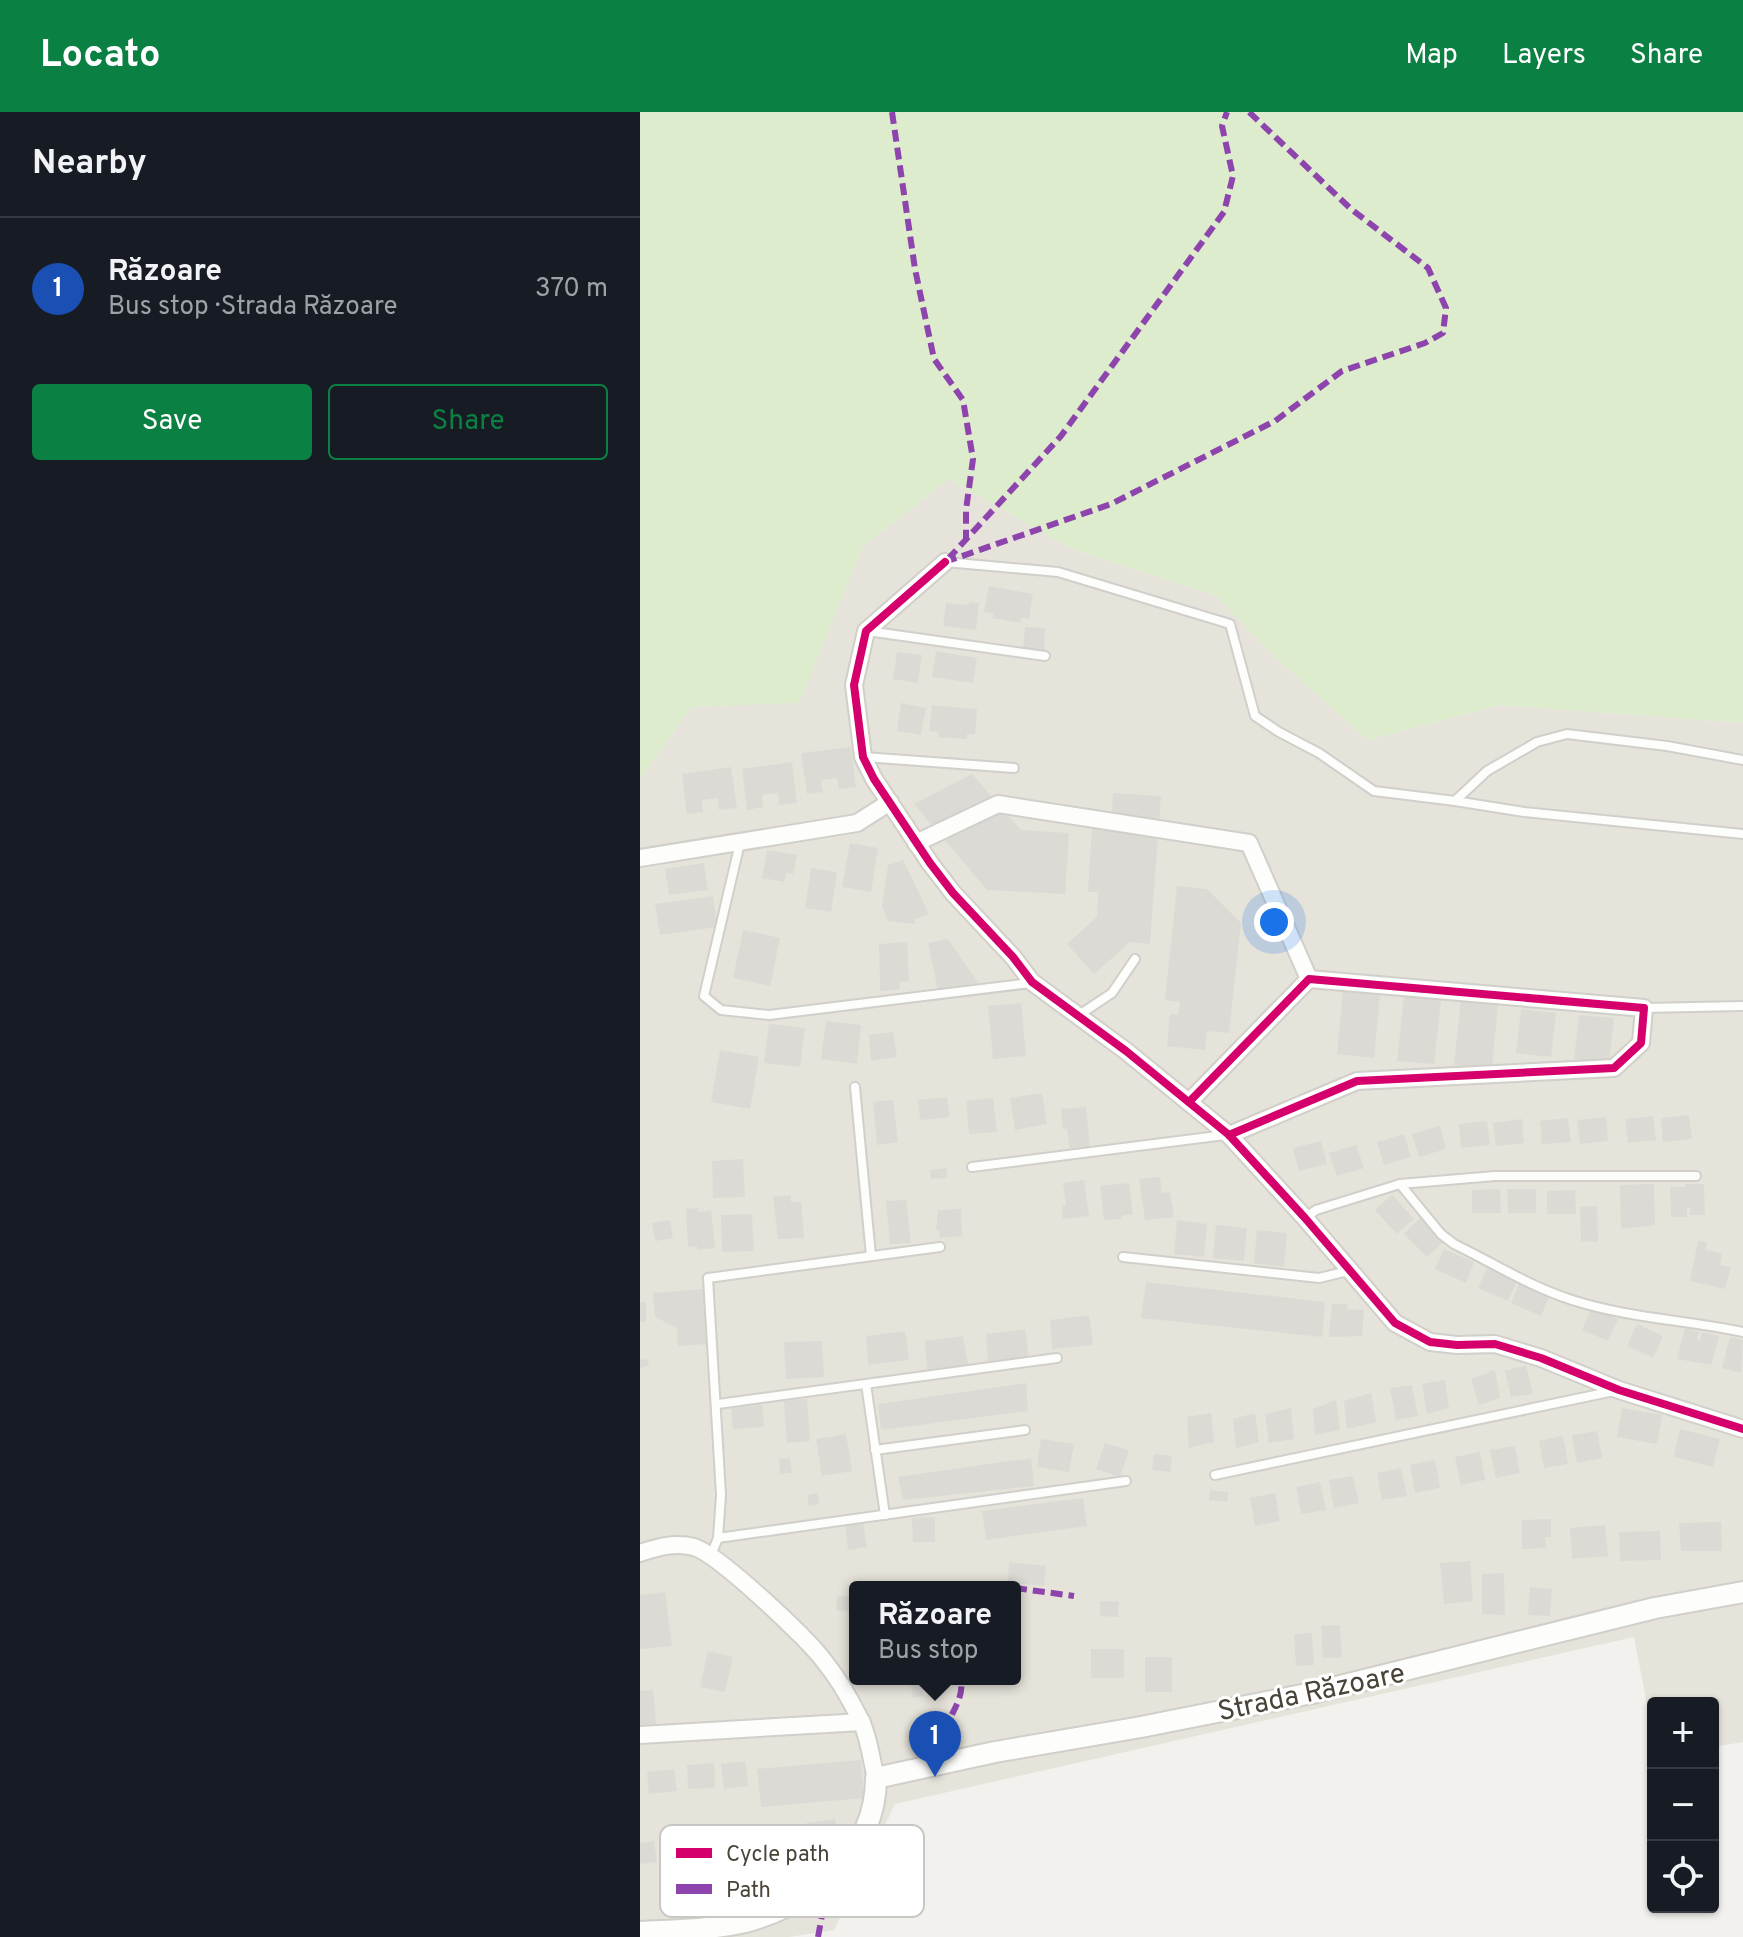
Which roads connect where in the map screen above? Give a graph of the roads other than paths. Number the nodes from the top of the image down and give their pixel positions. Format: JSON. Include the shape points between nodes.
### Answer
{"nodes":[{"id":1,"x":945,"y":562,"type":"joint"},
{"id":2,"x":866,"y":631,"type":"junction"},
{"id":3,"x":1045,"y":656,"type":"dead end"},
{"id":4,"x":863,"y":757,"type":"junction"},
{"id":5,"x":1743,"y":760,"type":"edge"},
{"id":6,"x":1014,"y":768,"type":"dead end"},
{"id":7,"x":1455,"y":801,"type":"junction"},
{"id":8,"x":890,"y":802,"type":"junction"},
{"id":9,"x":1743,"y":834,"type":"edge"},
{"id":10,"x":740,"y":843,"type":"junction"},
{"id":11,"x":916,"y":843,"type":"junction"},
{"id":12,"x":640,"y":858,"type":"edge"},
{"id":13,"x":1135,"y":959,"type":"dead end"},
{"id":14,"x":1309,"y":979,"type":"junction"},
{"id":15,"x":1032,"y":982,"type":"junction"},
{"id":16,"x":1743,"y":1006,"type":"edge"},
{"id":17,"x":1644,"y":1008,"type":"junction"},
{"id":18,"x":1079,"y":1015,"type":"junction"},
{"id":19,"x":855,"y":1087,"type":"dead end"},
{"id":20,"x":1189,"y":1102,"type":"junction"},
{"id":21,"x":1229,"y":1135,"type":"junction"},
{"id":22,"x":972,"y":1167,"type":"dead end"},
{"id":23,"x":1696,"y":1176,"type":"dead end"},
{"id":24,"x":1400,"y":1184,"type":"junction"},
{"id":25,"x":1305,"y":1218,"type":"junction"},
{"id":26,"x":940,"y":1247,"type":"dead end"},
{"id":27,"x":871,"y":1256,"type":"junction"},
{"id":28,"x":1123,"y":1257,"type":"dead end"},
{"id":29,"x":1351,"y":1270,"type":"junction"},
{"id":30,"x":1743,"y":1332,"type":"edge"},
{"id":31,"x":1057,"y":1358,"type":"dead end"},
{"id":32,"x":866,"y":1384,"type":"junction"},
{"id":33,"x":1619,"y":1390,"type":"junction"},
{"id":34,"x":718,"y":1404,"type":"junction"},
{"id":35,"x":1743,"y":1429,"type":"edge"},
{"id":36,"x":1025,"y":1430,"type":"dead end"},
{"id":37,"x":875,"y":1450,"type":"junction"},
{"id":38,"x":1215,"y":1475,"type":"dead end"},
{"id":39,"x":1126,"y":1481,"type":"dead end"},
{"id":40,"x":885,"y":1515,"type":"junction"},
{"id":41,"x":718,"y":1538,"type":"junction"},
{"id":42,"x":640,"y":1553,"type":"edge"},
{"id":43,"x":711,"y":1555,"type":"junction"},
{"id":44,"x":1743,"y":1592,"type":"edge"},
{"id":45,"x":862,"y":1722,"type":"junction"},
{"id":46,"x":640,"y":1735,"type":"edge"},
{"id":47,"x":876,"y":1778,"type":"junction"},
{"id":48,"x":867,"y":1825,"type":"edge"},
{"id":49,"x":757,"y":1917,"type":"edge"},
{"id":50,"x":640,"y":1932,"type":"edge"}],
"edges":[{"from":1,"to":2,"type":"street"},
{"from":1,"to":7,"type":"lane","via":[[1058,572],[1230,624],[1255,716],[1374,791]]},
{"from":2,"to":3,"type":"lane"},
{"from":2,"to":4,"type":"street","via":[[854,685]]},
{"from":4,"to":6,"type":"lane"},
{"from":4,"to":8,"type":"street"},
{"from":5,"to":7,"type":"lane","via":[[1567,734],[1537,742],[1487,771]]},
{"from":7,"to":9,"type":"lane"},
{"from":8,"to":10,"type":"street","via":[[857,823]]},
{"from":8,"to":11,"type":"street"},
{"from":10,"to":12,"type":"street"},
{"from":10,"to":15,"type":"lane","via":[[704,996],[721,1010],[769,1015]]},
{"from":11,"to":14,"type":"street","via":[[998,804],[1249,843]]},
{"from":11,"to":15,"type":"street"},
{"from":13,"to":18,"type":"lane","via":[[1112,993]]},
{"from":14,"to":17,"type":"street"},
{"from":14,"to":20,"type":"street"},
{"from":15,"to":18,"type":"street"},
{"from":16,"to":17,"type":"lane"},
{"from":17,"to":21,"type":"street","via":[[1641,1043],[1614,1068],[1357,1081]]},
{"from":18,"to":20,"type":"street"},
{"from":19,"to":27,"type":"lane"},
{"from":20,"to":21,"type":"street"},
{"from":21,"to":22,"type":"lane"},
{"from":21,"to":25,"type":"street"},
{"from":23,"to":24,"type":"lane","via":[[1495,1176]]},
{"from":24,"to":25,"type":"lane"},
{"from":24,"to":30,"type":"lane","via":[[1454,1244],[1541,1288],[1627,1314]]},
{"from":25,"to":29,"type":"street"},
{"from":26,"to":27,"type":"lane"},
{"from":27,"to":34,"type":"lane","via":[[708,1278]]},
{"from":28,"to":29,"type":"lane","via":[[1319,1278]]},
{"from":29,"to":33,"type":"street","via":[[1395,1323],[1411,1334],[1430,1342],[1495,1344]]},
{"from":31,"to":32,"type":"lane"},
{"from":32,"to":34,"type":"lane"},
{"from":32,"to":37,"type":"lane"},
{"from":33,"to":35,"type":"street"},
{"from":33,"to":38,"type":"lane"},
{"from":34,"to":41,"type":"lane"},
{"from":36,"to":37,"type":"lane"},
{"from":37,"to":40,"type":"lane"},
{"from":39,"to":40,"type":"lane"},
{"from":40,"to":41,"type":"lane"},
{"from":41,"to":43,"type":"lane"},
{"from":42,"to":43,"type":"street","via":[[676,1545]]},
{"from":43,"to":45,"type":"street","via":[[823,1659]]},
{"from":44,"to":47,"type":"street","name":"Strada Răzoare","via":[[1655,1608],[1312,1693]]},
{"from":45,"to":46,"type":"street"},
{"from":45,"to":47,"type":"street"},
{"from":47,"to":48,"type":"street"},
{"from":49,"to":50,"type":"street","via":[[707,1928]]}]}
